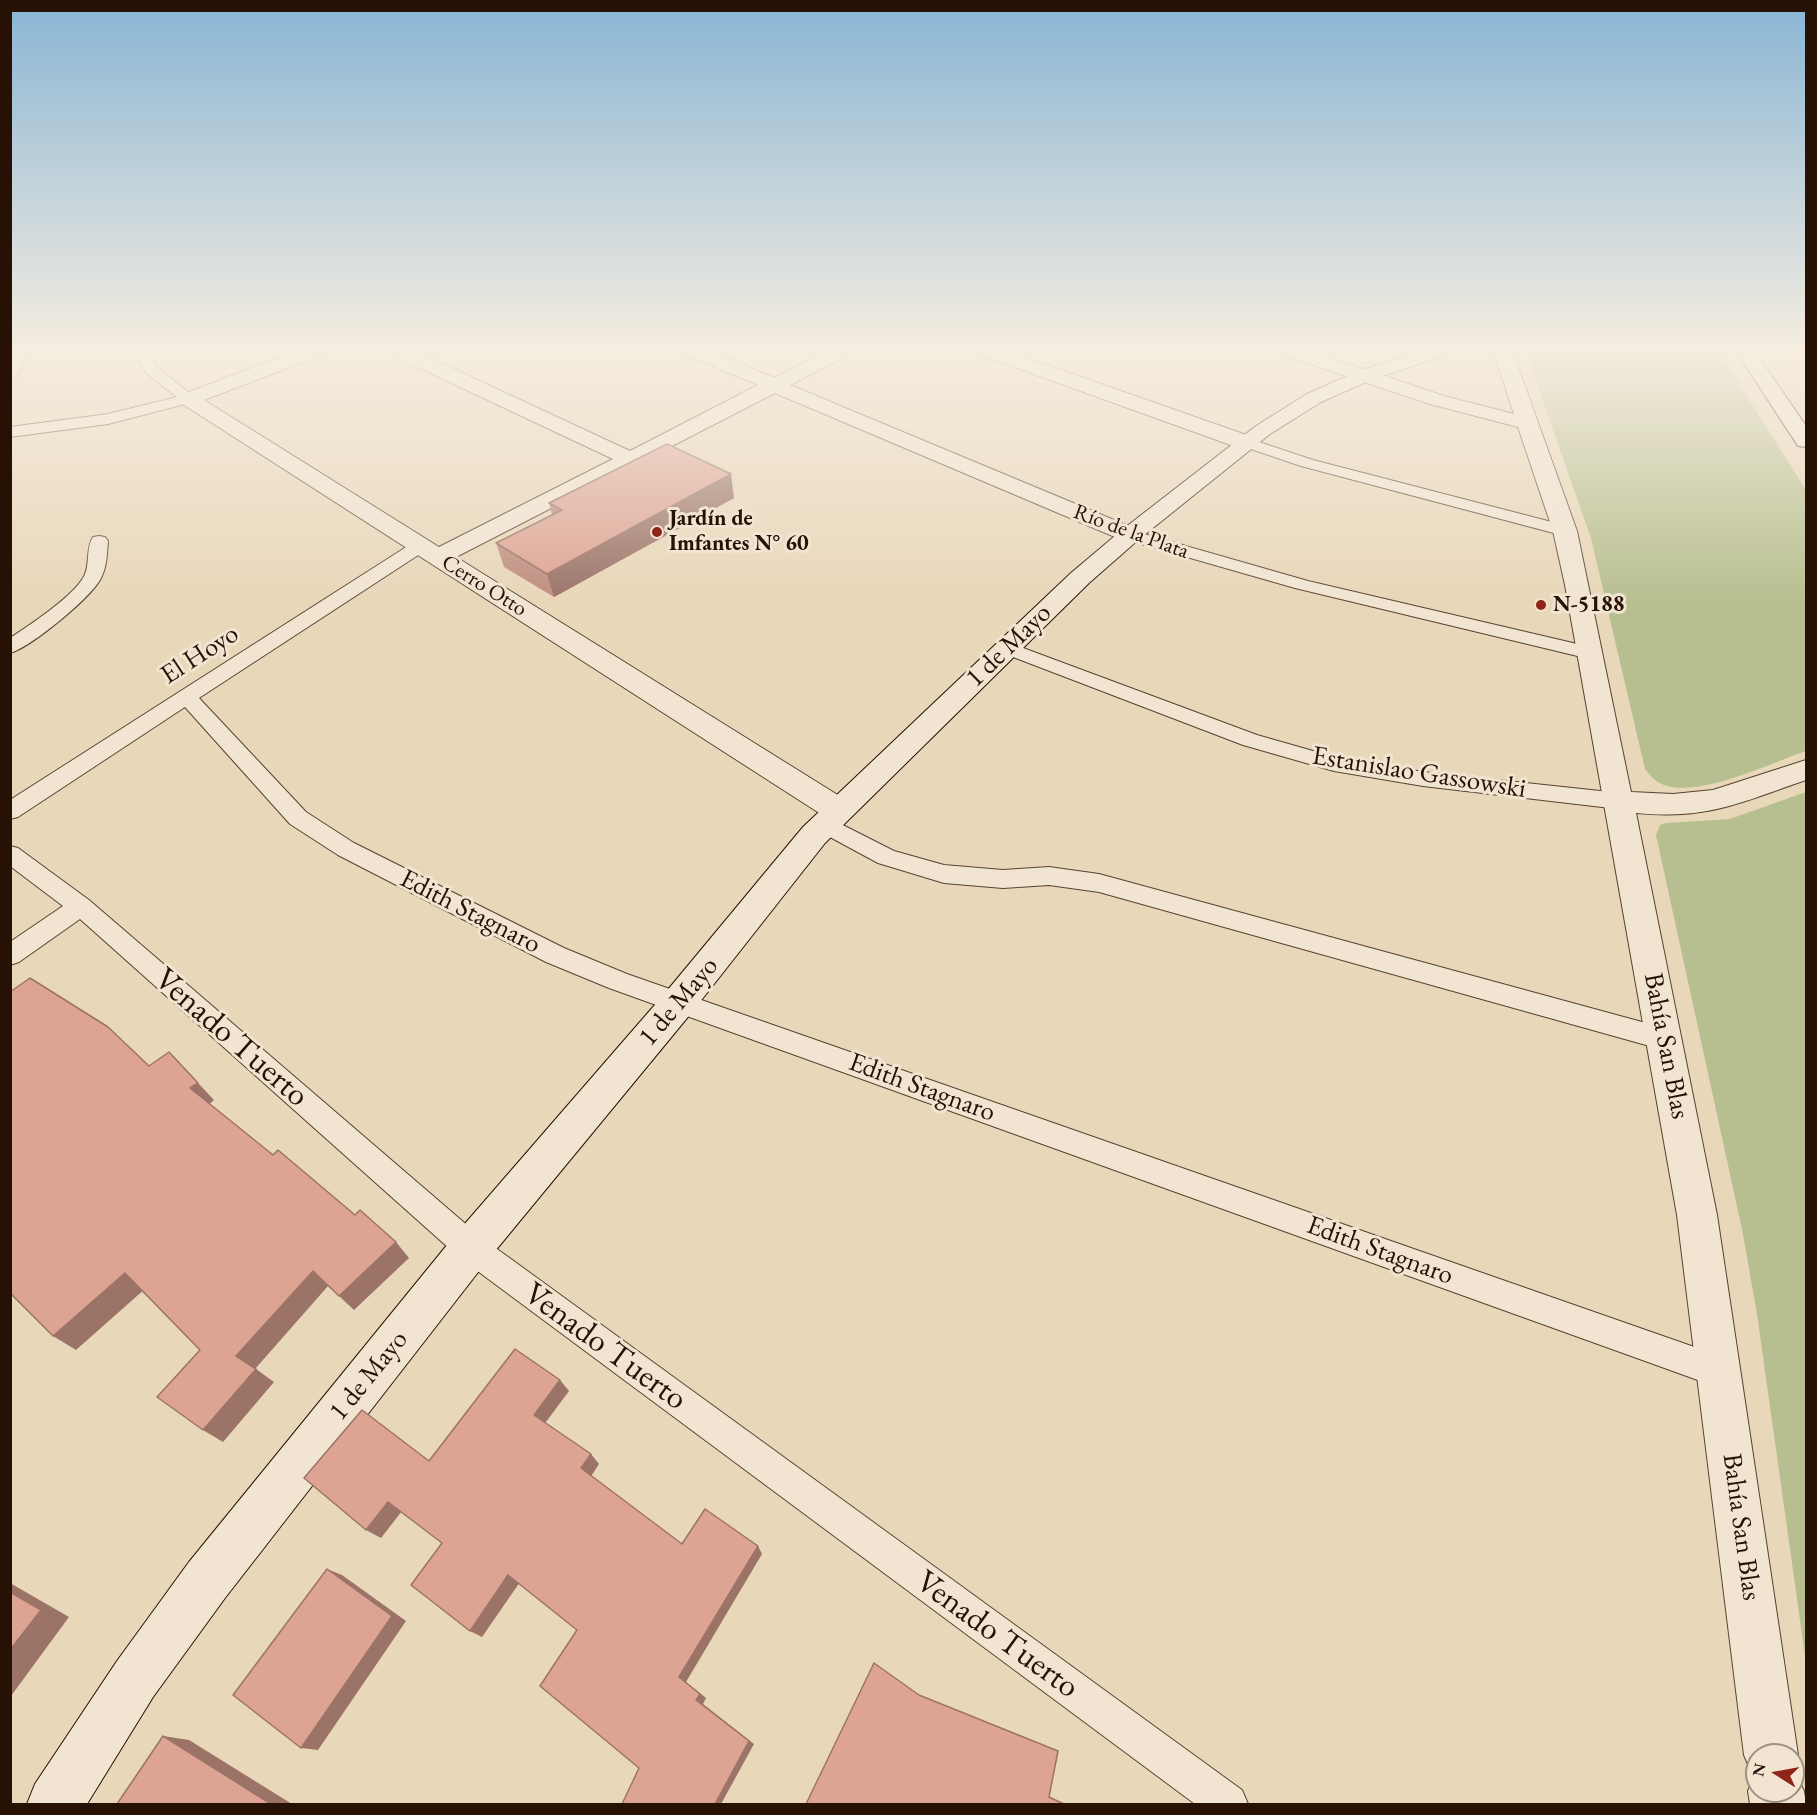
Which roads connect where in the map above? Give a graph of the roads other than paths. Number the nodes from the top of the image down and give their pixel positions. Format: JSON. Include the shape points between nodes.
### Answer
{"nodes":[{"id":1,"x":244,"y":435,"type":"edge"},
{"id":2,"x":578,"y":435,"type":"edge"},
{"id":3,"x":677,"y":435,"type":"edge"},
{"id":4,"x":892,"y":435,"type":"edge"},
{"id":5,"x":1223,"y":435,"type":"edge"},
{"id":6,"x":1257,"y":435,"type":"edge"},
{"id":7,"x":1532,"y":435,"type":"edge"},
{"id":8,"x":1246,"y":443,"type":"junction"},
{"id":9,"x":630,"y":459,"type":"junction"},
{"id":10,"x":1565,"y":531,"type":"junction"},
{"id":11,"x":1130,"y":535,"type":"junction"},
{"id":12,"x":99,"y":541,"type":"dead end"},
{"id":13,"x":429,"y":552,"type":"junction"},
{"id":14,"x":10,"y":647,"type":"edge"},
{"id":15,"x":1007,"y":648,"type":"junction"},
{"id":16,"x":1590,"y":653,"type":"junction"},
{"id":17,"x":187,"y":697,"type":"junction"},
{"id":18,"x":1806,"y":770,"type":"edge"},
{"id":19,"x":1619,"y":801,"type":"junction"},
{"id":20,"x":10,"y":811,"type":"edge"},
{"id":21,"x":832,"y":817,"type":"junction"},
{"id":22,"x":10,"y":854,"type":"edge"},
{"id":23,"x":81,"y":906,"type":"junction"},
{"id":24,"x":10,"y":955,"type":"edge"},
{"id":25,"x":679,"y":1002,"type":"junction"},
{"id":26,"x":1664,"y":1039,"type":"junction"},
{"id":27,"x":471,"y":1248,"type":"junction"},
{"id":28,"x":1720,"y":1372,"type":"junction"},
{"id":29,"x":1769,"y":1743,"type":"edge"},
{"id":30,"x":55,"y":1804,"type":"edge"},
{"id":31,"x":1228,"y":1804,"type":"edge"}],
"edges":[{"from":1,"to":13,"type":"street","name":"Cerro Otto"},
{"from":2,"to":9,"type":"street"},
{"from":3,"to":9,"type":"street","name":"El Hoyo"},
{"from":4,"to":11,"type":"street","name":"Río de la Plata"},
{"from":5,"to":8,"type":"street"},
{"from":6,"to":8,"type":"street","name":"1 de Mayo"},
{"from":7,"to":10,"type":"street","name":"Bahía San Blas"},
{"from":8,"to":10,"type":"lane","via":[[1317,466]]},
{"from":8,"to":11,"type":"street","name":"1 de Mayo"},
{"from":9,"to":13,"type":"street","name":"El Hoyo"},
{"from":10,"to":16,"type":"street","name":"Bahía San Blas"},
{"from":11,"to":15,"type":"street","name":"1 de Mayo"},
{"from":11,"to":16,"type":"lane","name":"Río de la Plata","via":[[1302,586]]},
{"from":12,"to":14,"type":"lane","via":[[97,564],[90,581]]},
{"from":13,"to":17,"type":"lane","name":"El Hoyo"},
{"from":13,"to":21,"type":"street","name":"Cerro Otto"},
{"from":15,"to":19,"type":"lane","name":"Estanislao Gassowski","via":[[1250,740],[1334,764],[1423,779]]},
{"from":15,"to":21,"type":"street","name":"1 de Mayo"},
{"from":16,"to":19,"type":"street","name":"Bahía San Blas"},
{"from":17,"to":20,"type":"lane","name":"El Hoyo"},
{"from":17,"to":25,"type":"lane","name":"Edith Stagnaro","via":[[298,818],[346,849],[555,955]]},
{"from":18,"to":19,"type":"street","name":"Estanislao Gassowski","via":[[1705,803]]},
{"from":19,"to":26,"type":"street","name":"Bahía San Blas"},
{"from":21,"to":25,"type":"street","name":"1 de Mayo"},
{"from":21,"to":26,"type":"lane","via":[[886,857],[944,874],[1004,879],[1049,876],[1099,883]]},
{"from":22,"to":23,"type":"lane","name":"Venado Tuerto"},
{"from":23,"to":24,"type":"lane"},
{"from":23,"to":27,"type":"lane","name":"Venado Tuerto"},
{"from":25,"to":27,"type":"street","name":"1 de Mayo"},
{"from":25,"to":28,"type":"lane","name":"Edith Stagnaro"},
{"from":26,"to":28,"type":"street","name":"Bahía San Blas","via":[[1697,1215]]},
{"from":27,"to":30,"type":"street","name":"1 de Mayo","via":[[207,1580],[135,1678]]},
{"from":27,"to":31,"type":"lane","name":"Venado Tuerto"},
{"from":28,"to":29,"type":"street","name":"Bahía San Blas"}]}
